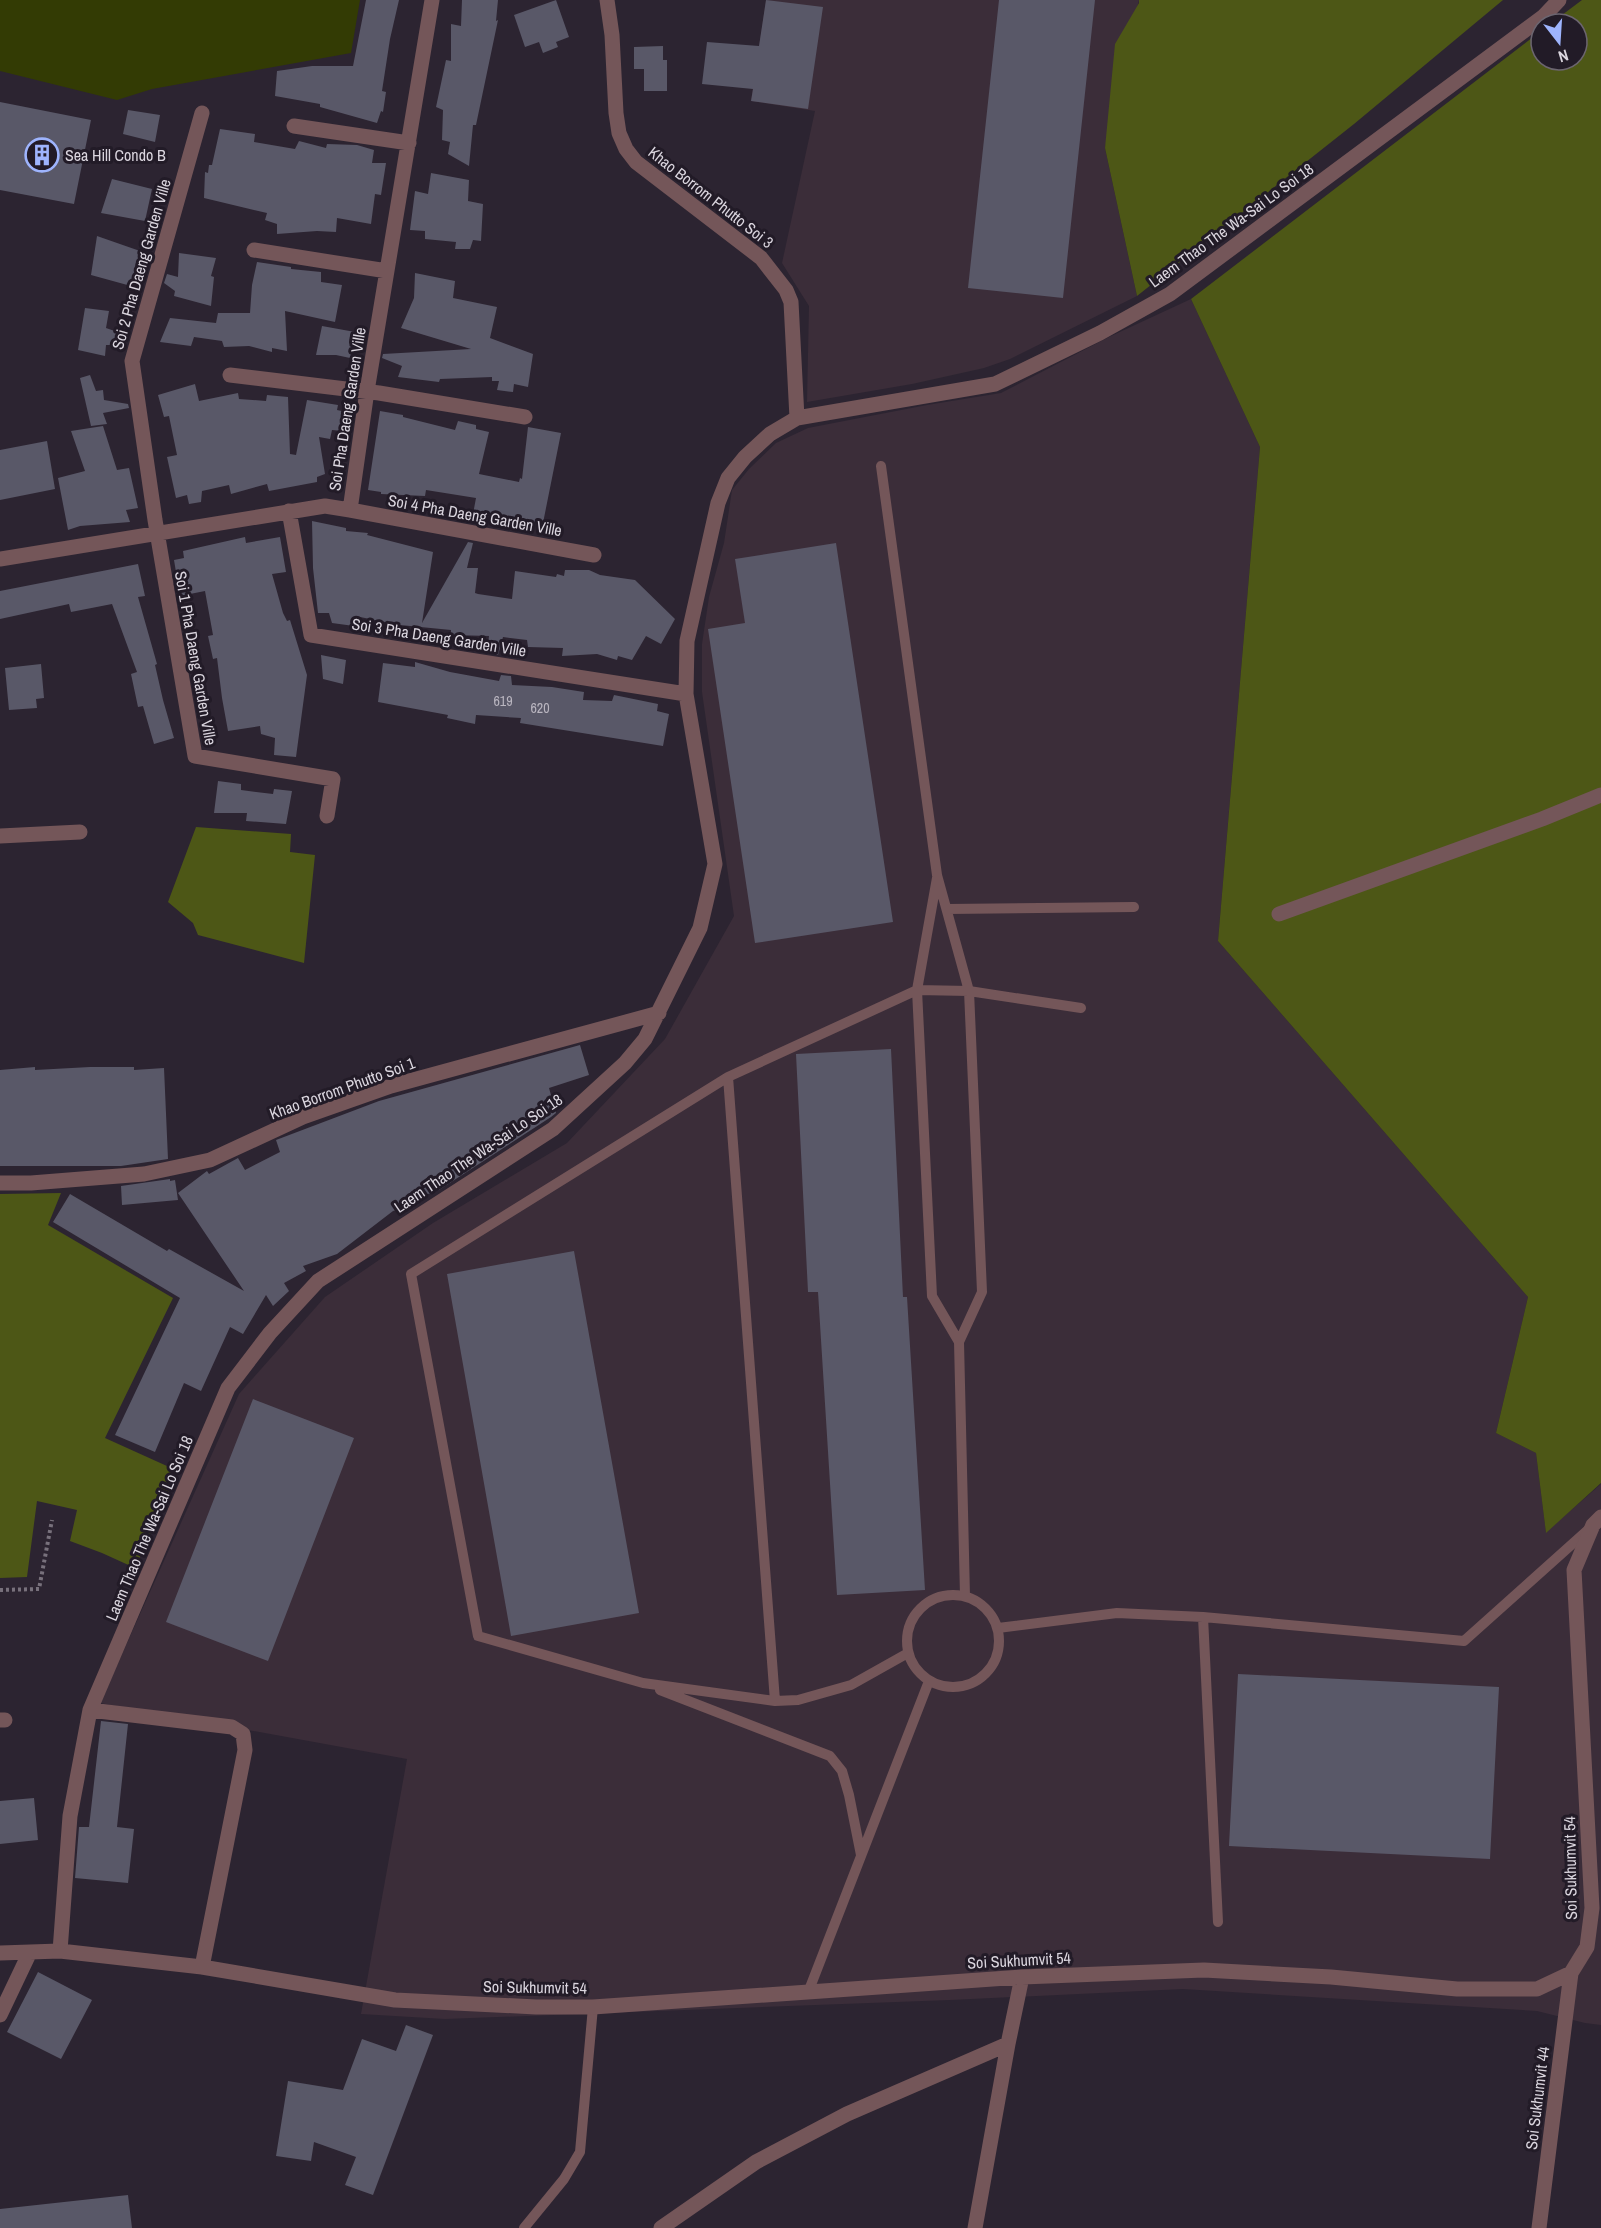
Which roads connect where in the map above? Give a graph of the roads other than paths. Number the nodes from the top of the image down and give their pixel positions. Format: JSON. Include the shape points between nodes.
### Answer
{"nodes":[{"id":1,"x":432,"y":0,"type":"edge"},
{"id":2,"x":607,"y":0,"type":"edge"},
{"id":3,"x":1559,"y":0,"type":"edge"},
{"id":4,"x":202,"y":113,"type":"dead end"},
{"id":5,"x":294,"y":126,"type":"dead end"},
{"id":6,"x":409,"y":143,"type":"junction"},
{"id":7,"x":254,"y":250,"type":"dead end"},
{"id":8,"x":387,"y":271,"type":"junction"},
{"id":9,"x":230,"y":375,"type":"dead end"},
{"id":10,"x":367,"y":391,"type":"junction"},
{"id":11,"x":525,"y":417,"type":"dead end"},
{"id":12,"x":797,"y":418,"type":"junction"},
{"id":13,"x":881,"y":466,"type":"dead end"},
{"id":14,"x":350,"y":510,"type":"junction"},
{"id":15,"x":289,"y":511,"type":"junction"},
{"id":16,"x":157,"y":533,"type":"junction"},
{"id":17,"x":594,"y":555,"type":"dead end"},
{"id":18,"x":0,"y":559,"type":"edge"},
{"id":19,"x":686,"y":694,"type":"junction"},
{"id":20,"x":1601,"y":795,"type":"edge"},
{"id":21,"x":327,"y":816,"type":"dead end"},
{"id":22,"x":80,"y":832,"type":"dead end"},
{"id":23,"x":0,"y":836,"type":"edge"},
{"id":24,"x":938,"y":875,"type":"junction"},
{"id":25,"x":1134,"y":908,"type":"dead end"},
{"id":26,"x":947,"y":909,"type":"junction"},
{"id":27,"x":1278,"y":914,"type":"dead end"},
{"id":28,"x":917,"y":990,"type":"junction"},
{"id":29,"x":969,"y":991,"type":"junction"},
{"id":30,"x":1080,"y":1008,"type":"dead end"},
{"id":31,"x":659,"y":1013,"type":"junction"},
{"id":32,"x":728,"y":1077,"type":"junction"},
{"id":33,"x":0,"y":1183,"type":"edge"},
{"id":34,"x":959,"y":1341,"type":"junction"},
{"id":35,"x":1597,"y":1521,"type":"edge"},
{"id":36,"x":965,"y":1596,"type":"junction"},
{"id":37,"x":1203,"y":1617,"type":"junction"},
{"id":38,"x":998,"y":1628,"type":"junction"},
{"id":39,"x":908,"y":1653,"type":"junction"},
{"id":40,"x":930,"y":1681,"type":"junction"},
{"id":41,"x":643,"y":1683,"type":"junction"},
{"id":42,"x":775,"y":1701,"type":"junction"},
{"id":43,"x":90,"y":1710,"type":"junction"},
{"id":44,"x":861,"y":1856,"type":"junction"},
{"id":45,"x":1218,"y":1922,"type":"dead end"},
{"id":46,"x":60,"y":1951,"type":"junction"},
{"id":47,"x":30,"y":1952,"type":"junction"},
{"id":48,"x":0,"y":1953,"type":"edge"},
{"id":49,"x":202,"y":1967,"type":"junction"},
{"id":50,"x":1571,"y":1973,"type":"junction"},
{"id":51,"x":1022,"y":1977,"type":"junction"},
{"id":52,"x":809,"y":1990,"type":"junction"},
{"id":53,"x":593,"y":2007,"type":"junction"},
{"id":54,"x":0,"y":2015,"type":"edge"},
{"id":55,"x":1008,"y":2044,"type":"junction"},
{"id":56,"x":524,"y":2228,"type":"edge"},
{"id":57,"x":661,"y":2228,"type":"edge"},
{"id":58,"x":975,"y":2228,"type":"edge"},
{"id":59,"x":1539,"y":2228,"type":"edge"}],
"edges":[{"from":1,"to":6,"type":"street","name":"Soi Pha Daeng Garden Ville"},
{"from":2,"to":12,"type":"street","name":"Khao Borrom Phutto Soi 3","via":[[616,113],[626,149],[636,162],[761,258],[786,290],[791,302]]},
{"from":3,"to":12,"type":"street","name":"Laem Thao The Wa-Sai Lo Soi 18","via":[[1544,16],[1170,294],[1100,333],[994,384]]},
{"from":4,"to":16,"type":"street","name":"Soi 2 Pha Daeng Garden Ville","via":[[132,361]]},
{"from":5,"to":6,"type":"street"},
{"from":6,"to":8,"type":"street","name":"Soi Pha Daeng Garden Ville"},
{"from":7,"to":8,"type":"street"},
{"from":8,"to":10,"type":"street","name":"Soi Pha Daeng Garden Ville"},
{"from":9,"to":10,"type":"street"},
{"from":10,"to":11,"type":"street"},
{"from":10,"to":14,"type":"street","name":"Soi Pha Daeng Garden Ville"},
{"from":12,"to":19,"type":"street","name":"Laem Thao The Wa-Sai Lo Soi 18","via":[[770,434],[728,478],[718,503],[687,641]]},
{"from":13,"to":24,"type":"lane"},
{"from":14,"to":15,"type":"street","name":"Soi Pha Daeng Garden Ville","via":[[325,506]]},
{"from":14,"to":17,"type":"street","name":"Soi 4 Pha Daeng Garden Ville"},
{"from":15,"to":16,"type":"street","name":"Soi Pha Daeng Garden Ville"},
{"from":15,"to":19,"type":"street","name":"Soi 3 Pha Daeng Garden Ville","via":[[311,635]]},
{"from":16,"to":18,"type":"street","name":"Soi Pha Daeng Garden Ville"},
{"from":16,"to":21,"type":"street","name":"Soi 1 Pha Daeng Garden Ville","via":[[195,756],[333,779]]},
{"from":19,"to":31,"type":"street","name":"Laem Thao The Wa-Sai Lo Soi 18","via":[[715,864],[700,928]]},
{"from":20,"to":27,"type":"street"},
{"from":22,"to":23,"type":"street"},
{"from":24,"to":26,"type":"lane"},
{"from":24,"to":28,"type":"lane"},
{"from":25,"to":26,"type":"lane"},
{"from":26,"to":29,"type":"lane"},
{"from":28,"to":29,"type":"lane"},
{"from":28,"to":32,"type":"lane"},
{"from":28,"to":34,"type":"lane","via":[[932,1296]]},
{"from":29,"to":30,"type":"lane"},
{"from":29,"to":34,"type":"lane","via":[[982,1292]]},
{"from":31,"to":33,"type":"street","name":"Khao Borrom Phutto Soi 1","via":[[391,1086],[303,1117],[210,1160],[144,1173]]},
{"from":31,"to":43,"type":"street","name":"Laem Thao The Wa-Sai Lo Soi 18","via":[[645,1039],[625,1063],[553,1129],[318,1281],[270,1333],[228,1388]]},
{"from":32,"to":41,"type":"lane","via":[[411,1274],[478,1636]]},
{"from":32,"to":42,"type":"lane"},
{"from":34,"to":36,"type":"lane"},
{"from":35,"to":37,"type":"lane","via":[[1464,1641]]},
{"from":35,"to":50,"type":"street","name":"Soi Sukhumvit 54","via":[[1574,1570],[1592,1908],[1587,1947]]},
{"from":36,"to":38,"type":"lane","via":[[986,1608]]},
{"from":36,"to":39,"type":"lane","via":[[941,1596],[920,1608],[908,1629]]},
{"from":37,"to":38,"type":"lane","via":[[1117,1613]]},
{"from":37,"to":45,"type":"lane"},
{"from":38,"to":40,"type":"lane","via":[[998,1652],[981,1677],[953,1687]]},
{"from":39,"to":40,"type":"lane","via":[[912,1664]]},
{"from":39,"to":42,"type":"lane","via":[[851,1685],[798,1700]]},
{"from":40,"to":44,"type":"lane"},
{"from":41,"to":42,"type":"lane"},
{"from":41,"to":44,"type":"lane","via":[[830,1756],[842,1771]]},
{"from":43,"to":46,"type":"street","name":"Laem Thao The Wa-Sai Lo Soi 18","via":[[70,1816]]},
{"from":43,"to":49,"type":"street","via":[[232,1727],[243,1734],[244,1750]]},
{"from":44,"to":52,"type":"lane"},
{"from":46,"to":47,"type":"street","name":"Soi Sukhumvit 54"},
{"from":46,"to":49,"type":"street","name":"Soi Sukhumvit 54"},
{"from":47,"to":48,"type":"street","name":"Soi Sukhumvit 54"},
{"from":47,"to":54,"type":"street"},
{"from":49,"to":53,"type":"street","name":"Soi Sukhumvit 54","via":[[395,2000]]},
{"from":50,"to":51,"type":"street","name":"Soi Sukhumvit 54","via":[[1537,1989],[1457,1989],[1204,1970]]},
{"from":50,"to":59,"type":"street","name":"Soi Sukhumvit 44"},
{"from":51,"to":52,"type":"street","name":"Soi Sukhumvit 54"},
{"from":51,"to":55,"type":"street"},
{"from":52,"to":53,"type":"street","name":"Soi Sukhumvit 54"},
{"from":53,"to":56,"type":"lane","via":[[580,2152],[564,2179]]},
{"from":55,"to":57,"type":"street","via":[[847,2114],[756,2162]]},
{"from":55,"to":58,"type":"street"}]}
